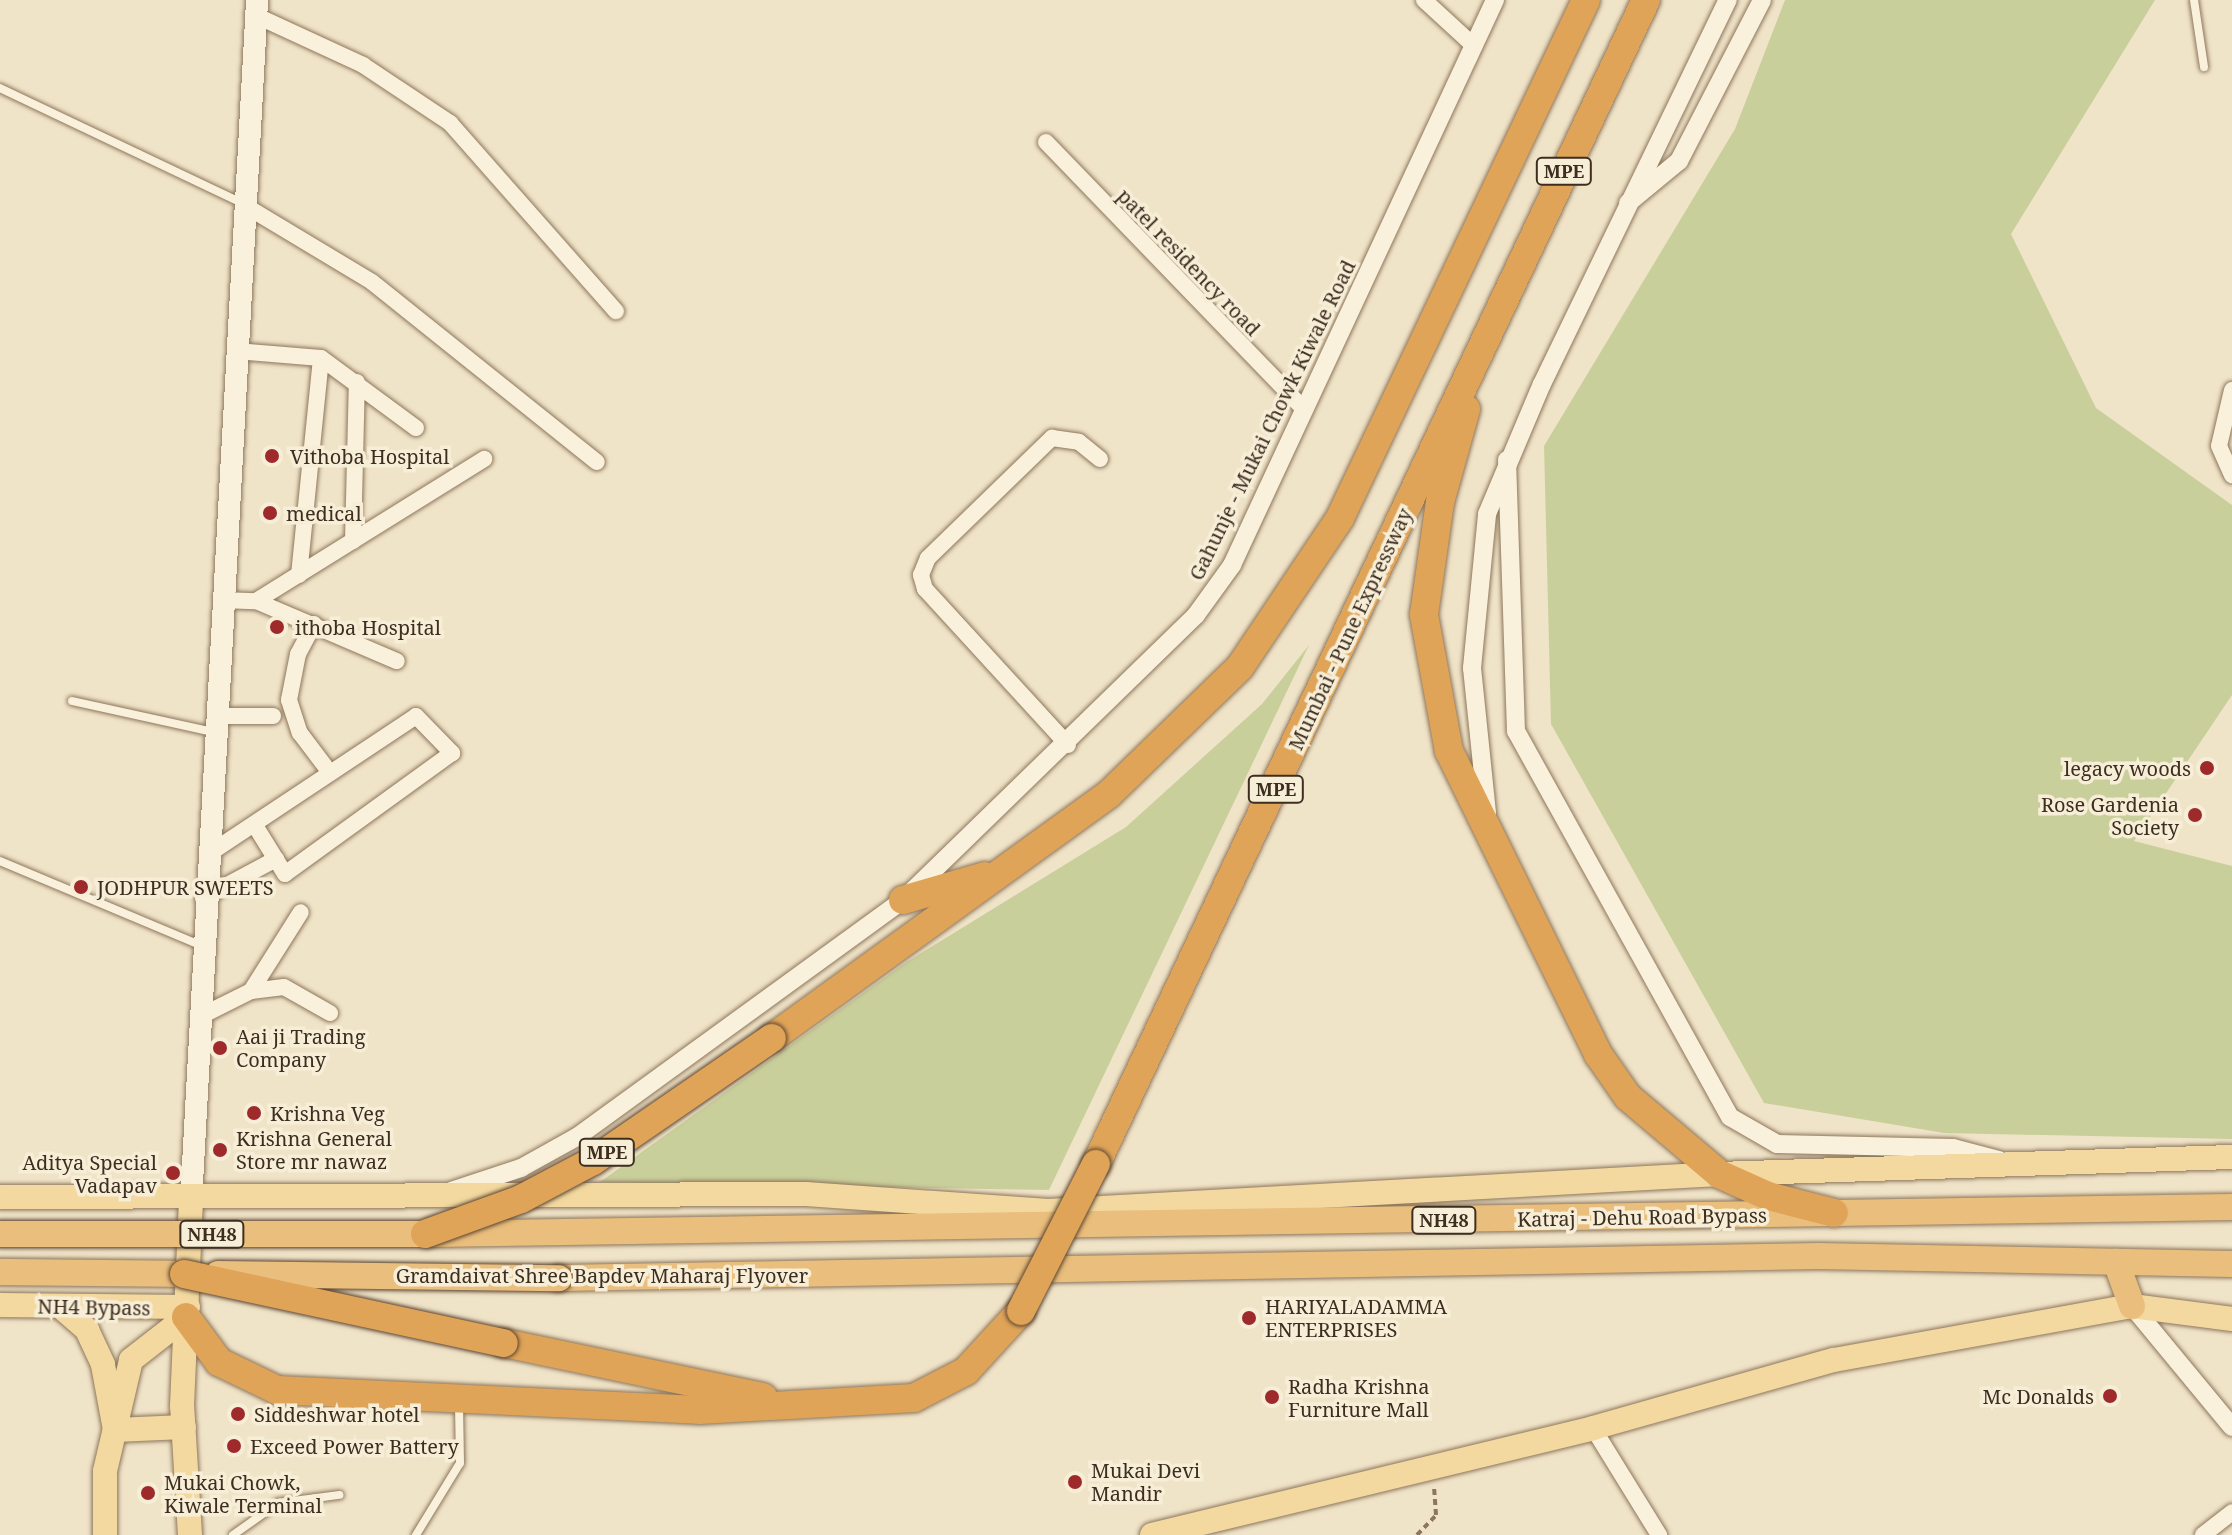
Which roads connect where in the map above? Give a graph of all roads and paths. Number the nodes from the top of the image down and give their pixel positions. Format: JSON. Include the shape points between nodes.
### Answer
{"nodes":[{"id":1,"x":1424,"y":0,"type":"edge"},
{"id":2,"x":1495,"y":0,"type":"edge"},
{"id":3,"x":1586,"y":0,"type":"edge"},
{"id":4,"x":1646,"y":0,"type":"edge"},
{"id":5,"x":1728,"y":0,"type":"edge"},
{"id":6,"x":1762,"y":0,"type":"edge"},
{"id":7,"x":2194,"y":0,"type":"edge"},
{"id":8,"x":256,"y":8,"type":"edge"},
{"id":9,"x":1474,"y":46,"type":"junction"},
{"id":10,"x":2204,"y":67,"type":"dead end"},
{"id":11,"x":0,"y":88,"type":"edge"},
{"id":12,"x":1046,"y":142,"type":"dead end"},
{"id":13,"x":1628,"y":203,"type":"junction"},
{"id":14,"x":244,"y":205,"type":"junction"},
{"id":15,"x":616,"y":311,"type":"dead end"},
{"id":16,"x":1484,"y":343,"type":"junction"},
{"id":17,"x":236,"y":351,"type":"junction"},
{"id":18,"x":321,"y":358,"type":"junction"},
{"id":19,"x":357,"y":382,"type":"junction"},
{"id":20,"x":2232,"y":390,"type":"edge"},
{"id":21,"x":1304,"y":409,"type":"junction"},
{"id":22,"x":416,"y":428,"type":"dead end"},
{"id":23,"x":484,"y":459,"type":"dead end"},
{"id":24,"x":1100,"y":459,"type":"dead end"},
{"id":25,"x":1507,"y":460,"type":"junction"},
{"id":26,"x":597,"y":462,"type":"dead end"},
{"id":27,"x":2232,"y":475,"type":"edge"},
{"id":28,"x":353,"y":541,"type":"junction"},
{"id":29,"x":299,"y":575,"type":"junction"},
{"id":30,"x":221,"y":600,"type":"junction"},
{"id":31,"x":256,"y":601,"type":"junction"},
{"id":32,"x":314,"y":624,"type":"junction"},
{"id":33,"x":397,"y":661,"type":"dead end"},
{"id":34,"x":72,"y":701,"type":"dead end"},
{"id":35,"x":273,"y":716,"type":"dead end"},
{"id":36,"x":214,"y":724,"type":"junction"},
{"id":37,"x":1068,"y":745,"type":"junction"},
{"id":38,"x":325,"y":766,"type":"dead end"},
{"id":39,"x":256,"y":827,"type":"junction"},
{"id":40,"x":1490,"y":835,"type":"junction"},
{"id":41,"x":207,"y":855,"type":"junction"},
{"id":42,"x":276,"y":859,"type":"junction"},
{"id":43,"x":0,"y":861,"type":"edge"},
{"id":44,"x":1005,"y":871,"type":"junction"},
{"id":45,"x":203,"y":898,"type":"junction"},
{"id":46,"x":903,"y":900,"type":"junction"},
{"id":47,"x":301,"y":912,"type":"dead end"},
{"id":48,"x":202,"y":946,"type":"junction"},
{"id":49,"x":251,"y":991,"type":"junction"},
{"id":50,"x":330,"y":1013,"type":"dead end"},
{"id":51,"x":203,"y":1015,"type":"junction"},
{"id":52,"x":2232,"y":1157,"type":"edge"},
{"id":53,"x":2013,"y":1163,"type":"junction"},
{"id":54,"x":1719,"y":1174,"type":"junction"},
{"id":55,"x":0,"y":1197,"type":"edge"},
{"id":56,"x":434,"y":1197,"type":"junction"},
{"id":57,"x":191,"y":1201,"type":"junction"},
{"id":58,"x":2232,"y":1207,"type":"edge"},
{"id":59,"x":1834,"y":1213,"type":"junction"},
{"id":60,"x":1053,"y":1218,"type":"junction"},
{"id":61,"x":0,"y":1234,"type":"edge"},
{"id":62,"x":425,"y":1234,"type":"junction"},
{"id":63,"x":2116,"y":1262,"type":"junction"},
{"id":64,"x":1204,"y":1264,"type":"joint"},
{"id":65,"x":2232,"y":1264,"type":"edge"},
{"id":66,"x":0,"y":1272,"type":"edge"},
{"id":67,"x":184,"y":1274,"type":"junction"},
{"id":68,"x":0,"y":1305,"type":"edge"},
{"id":69,"x":2132,"y":1306,"type":"junction"},
{"id":70,"x":61,"y":1307,"type":"junction"},
{"id":71,"x":187,"y":1312,"type":"junction"},
{"id":72,"x":2232,"y":1319,"type":"edge"},
{"id":73,"x":459,"y":1399,"type":"junction"},
{"id":74,"x":831,"y":1407,"type":"junction"},
{"id":75,"x":184,"y":1427,"type":"junction"},
{"id":76,"x":2232,"y":1427,"type":"edge"},
{"id":77,"x":1593,"y":1428,"type":"junction"},
{"id":78,"x":115,"y":1430,"type":"junction"},
{"id":79,"x":1433,"y":1469,"type":"junction"},
{"id":80,"x":339,"y":1495,"type":"dead end"},
{"id":81,"x":2232,"y":1512,"type":"edge"},
{"id":82,"x":105,"y":1535,"type":"edge"},
{"id":83,"x":190,"y":1535,"type":"edge"},
{"id":84,"x":233,"y":1535,"type":"edge"},
{"id":85,"x":416,"y":1535,"type":"edge"},
{"id":86,"x":1152,"y":1535,"type":"edge"},
{"id":87,"x":1417,"y":1535,"type":"edge"},
{"id":88,"x":1659,"y":1535,"type":"edge"},
{"id":89,"x":2203,"y":1535,"type":"edge"}],
"edges":[{"from":1,"to":9,"type":"street"},
{"from":2,"to":9,"type":"street","name":"Gahunje - Mukai Chowk Kiwale Road"},
{"from":3,"to":44,"type":"highway","number":"MPE","via":[[1340,518],[1282,613],[1240,667],[1119,784]]},
{"from":4,"to":16,"type":"highway","name":"Mumbai - Pune Expressway","number":"MPE"},
{"from":5,"to":13,"type":"street"},
{"from":6,"to":13,"type":"street","via":[[1679,161]]},
{"from":7,"to":10,"type":"lane"},
{"from":8,"to":14,"type":"main road"},
{"from":8,"to":15,"type":"street","via":[[363,65],[450,123]]},
{"from":9,"to":21,"type":"street","name":"Gahunje - Mukai Chowk Kiwale Road"},
{"from":11,"to":14,"type":"lane"},
{"from":12,"to":21,"type":"street","name":"patel residency road"},
{"from":13,"to":25,"type":"street"},
{"from":14,"to":17,"type":"main road"},
{"from":14,"to":26,"type":"street","via":[[372,282]]},
{"from":16,"to":40,"type":"highway","via":[[1440,502],[1424,615],[1449,751]]},
{"from":16,"to":74,"type":"highway","name":"Mumbai - Pune Expressway","number":"MPE","bridge":true,"via":[[1096,1164],[1021,1311],[980,1359],[933,1391],[886,1404]]},
{"from":17,"to":18,"type":"street"},
{"from":17,"to":30,"type":"main road"},
{"from":18,"to":19,"type":"street"},
{"from":18,"to":29,"type":"street"},
{"from":19,"to":22,"type":"street"},
{"from":19,"to":28,"type":"street"},
{"from":20,"to":27,"type":"street","via":[[2219,446]]},
{"from":21,"to":37,"type":"street","name":"Gahunje - Mukai Chowk Kiwale Road","via":[[1225,578]]},
{"from":23,"to":28,"type":"street"},
{"from":24,"to":37,"type":"street","via":[[1079,442],[1052,438],[928,558],[921,575],[925,589]]},
{"from":25,"to":40,"type":"street","via":[[1487,514],[1475,596],[1473,713]]},
{"from":25,"to":53,"type":"street","via":[[1516,731],[1730,1117],[1777,1144],[1953,1148]]},
{"from":28,"to":29,"type":"street"},
{"from":29,"to":31,"type":"street"},
{"from":30,"to":31,"type":"street"},
{"from":30,"to":36,"type":"main road"},
{"from":31,"to":32,"type":"street"},
{"from":32,"to":33,"type":"street"},
{"from":32,"to":38,"type":"street","via":[[298,654],[289,700],[300,733]]},
{"from":34,"to":36,"type":"lane"},
{"from":35,"to":36,"type":"street"},
{"from":36,"to":41,"type":"main road"},
{"from":37,"to":46,"type":"street","name":"Gahunje - Mukai Chowk Kiwale Road"},
{"from":39,"to":41,"type":"street"},
{"from":39,"to":42,"type":"street"},
{"from":39,"to":42,"type":"street","via":[[416,716],[452,753],[285,874]]},
{"from":40,"to":54,"type":"highway","via":[[1598,1054],[1628,1097]]},
{"from":41,"to":45,"type":"main road"},
{"from":42,"to":45,"type":"street"},
{"from":43,"to":48,"type":"lane"},
{"from":44,"to":46,"type":"highway"},
{"from":44,"to":62,"type":"highway","number":"MPE","bridge":true,"via":[[593,1161],[521,1199]]},
{"from":45,"to":48,"type":"main road"},
{"from":46,"to":56,"type":"street","name":"Gahunje - Mukai Chowk Kiwale Road","via":[[577,1137],[521,1168]]},
{"from":47,"to":49,"type":"street"},
{"from":48,"to":51,"type":"main road"},
{"from":49,"to":50,"type":"street","via":[[284,987]]},
{"from":49,"to":51,"type":"street"},
{"from":51,"to":57,"type":"main road"},
{"from":52,"to":53,"type":"main road"},
{"from":53,"to":54,"type":"main road"},
{"from":54,"to":59,"type":"highway","via":[[1768,1196]]},
{"from":54,"to":60,"type":"main road"},
{"from":55,"to":57,"type":"main road"},
{"from":56,"to":57,"type":"main road"},
{"from":56,"to":60,"type":"main road","via":[[806,1194]]},
{"from":57,"to":71,"type":"main road"},
{"from":58,"to":59,"type":"highway","name":"Katraj - Dehu Road Bypass","number":"NH48"},
{"from":59,"to":60,"type":"highway","name":"Katraj - Dehu Road Bypass","number":"NH48"},
{"from":60,"to":62,"type":"highway","name":"Gramdaivat Shree Bapdev Maharaj Flyover","number":"NH48"},
{"from":61,"to":62,"type":"highway","name":"Gramdaivat Shree Bapdev Maharaj Flyover","number":"NH48","bridge":true},
{"from":63,"to":64,"type":"highway","name":"Katraj - Dehu Road Bypass","number":"NH48","via":[[1818,1256]]},
{"from":63,"to":65,"type":"highway","name":"Katraj - Dehu Road Bypass","number":"NH48"},
{"from":63,"to":69,"type":"highway"},
{"from":64,"to":67,"type":"highway","name":"Gramdaivat Shree Bapdev Maharaj Flyover","number":"NH48","bridge":true,"via":[[559,1278]]},
{"from":66,"to":67,"type":"highway","name":"Gramdaivat Shree Bapdev Maharaj Flyover","number":"NH48"},
{"from":67,"to":74,"type":"highway","number":"MPE","bridge":true},
{"from":68,"to":70,"type":"main road","name":"NH4 Bypass"},
{"from":69,"to":72,"type":"main road"},
{"from":69,"to":76,"type":"street"},
{"from":69,"to":77,"type":"main road","via":[[1834,1360]]},
{"from":70,"to":71,"type":"main road","name":"NH4 Bypass"},
{"from":70,"to":78,"type":"main road","via":[[87,1330],[103,1365]]},
{"from":71,"to":73,"type":"highway","via":[[219,1362],[277,1390]]},
{"from":71,"to":75,"type":"main road"},
{"from":71,"to":78,"type":"main road","name":"NH4 Bypass","via":[[131,1360]]},
{"from":73,"to":74,"type":"highway","via":[[699,1410]]},
{"from":73,"to":85,"type":"lane","via":[[460,1463]]},
{"from":75,"to":78,"type":"main road"},
{"from":75,"to":83,"type":"main road"},
{"from":77,"to":79,"type":"main road"},
{"from":77,"to":88,"type":"street"},
{"from":78,"to":82,"type":"main road","name":"NH4 Bypass"},
{"from":79,"to":86,"type":"main road"},
{"from":79,"to":87,"type":"path","via":[[1436,1515]]},
{"from":80,"to":84,"type":"lane","via":[[278,1503]]},
{"from":81,"to":89,"type":"street"}]}
